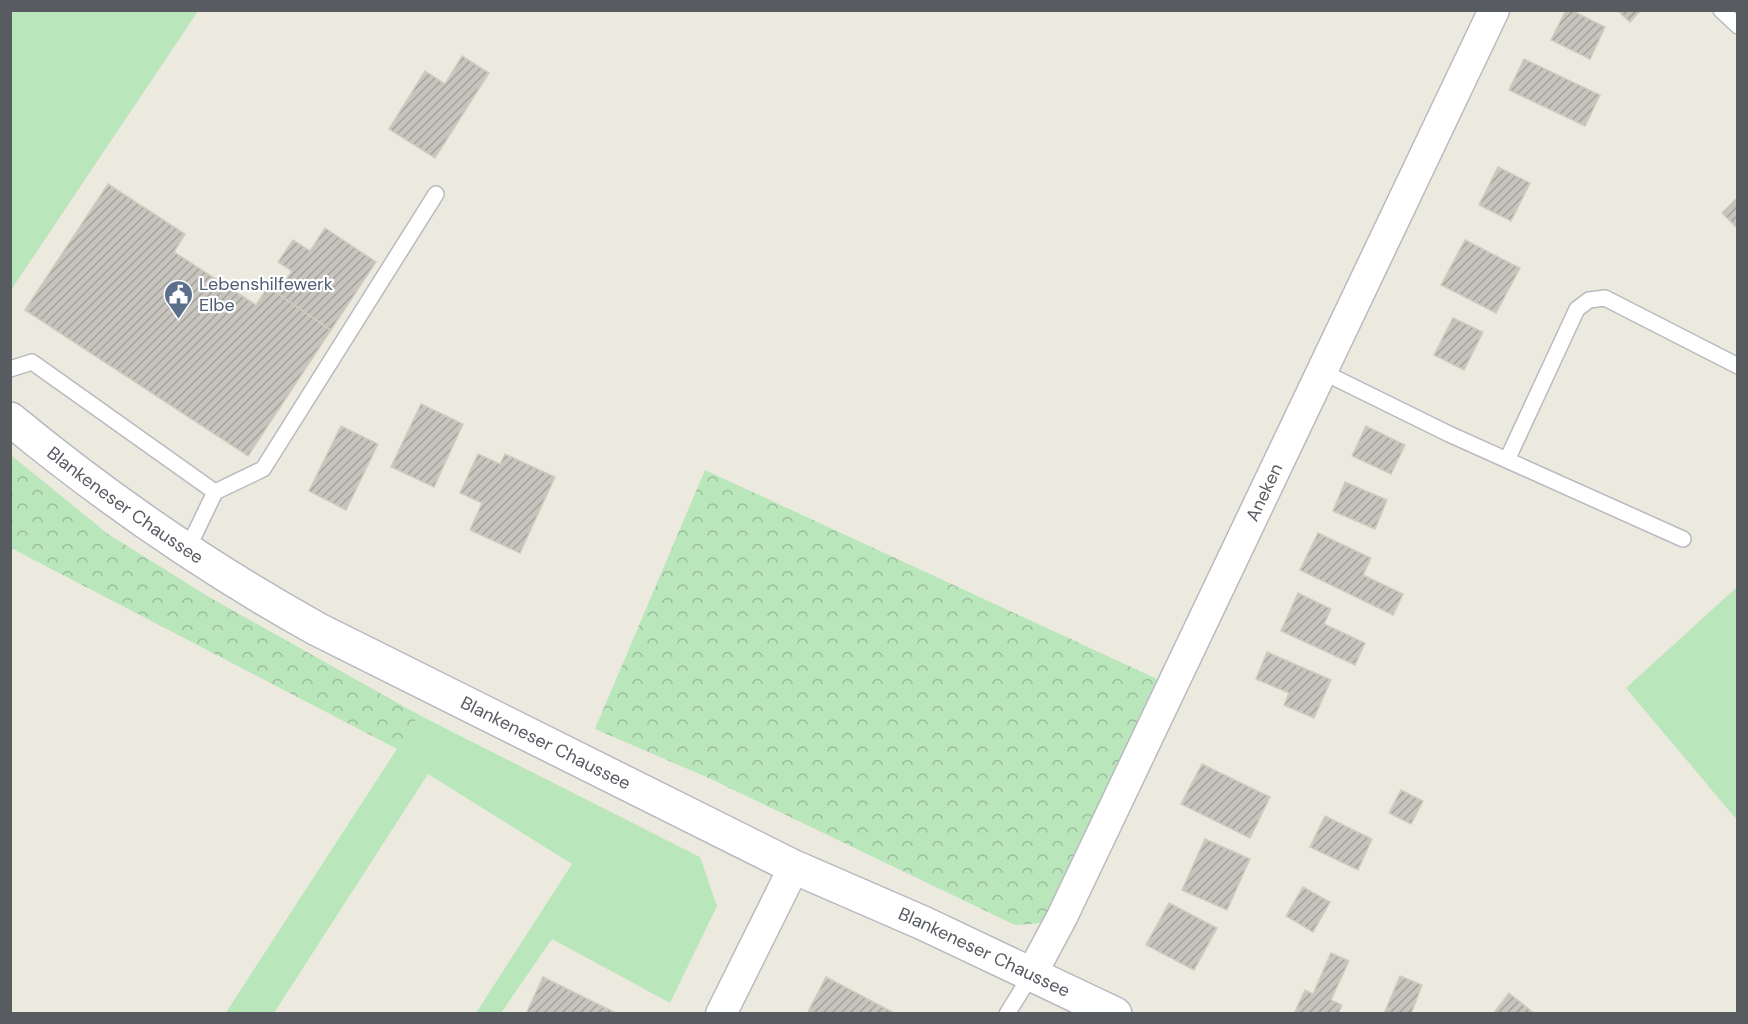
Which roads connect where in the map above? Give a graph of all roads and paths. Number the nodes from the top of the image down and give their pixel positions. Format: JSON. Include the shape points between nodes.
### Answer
{"nodes":[{"id":1,"x":1494,"y":10,"type":"edge"},
{"id":2,"x":1721,"y":10,"type":"edge"},
{"id":3,"x":1737,"y":27,"type":"edge"},
{"id":4,"x":436,"y":194,"type":"dead end"},
{"id":5,"x":1737,"y":366,"type":"edge"},
{"id":6,"x":10,"y":369,"type":"edge"},
{"id":7,"x":1321,"y":371,"type":"junction"},
{"id":8,"x":11,"y":420,"type":"edge"},
{"id":9,"x":1507,"y":460,"type":"junction"},
{"id":10,"x":215,"y":492,"type":"junction"},
{"id":11,"x":1683,"y":539,"type":"dead end"},
{"id":12,"x":187,"y":550,"type":"junction"},
{"id":13,"x":794,"y":867,"type":"junction"},
{"id":14,"x":1031,"y":975,"type":"junction"},
{"id":15,"x":721,"y":1014,"type":"edge"},
{"id":16,"x":1006,"y":1014,"type":"edge"},
{"id":17,"x":1115,"y":1014,"type":"edge"}],
"edges":[{"from":1,"to":7,"type":"street","name":"Aneken"},
{"from":2,"to":3,"type":"lane"},
{"from":4,"to":10,"type":"lane","via":[[263,469]]},
{"from":5,"to":9,"type":"lane","via":[[1605,298],[1589,300],[1577,309]]},
{"from":6,"to":10,"type":"lane","via":[[33,362]]},
{"from":7,"to":9,"type":"lane"},
{"from":7,"to":14,"type":"street","name":"Aneken"},
{"from":8,"to":12,"type":"main road","name":"Blankeneser Chaussee","via":[[146,524]]},
{"from":9,"to":11,"type":"lane"},
{"from":10,"to":12,"type":"lane"},
{"from":12,"to":13,"type":"main road","name":"Blankeneser Chaussee","via":[[317,629]]},
{"from":13,"to":14,"type":"main road","name":"Blankeneser Chaussee"},
{"from":13,"to":15,"type":"street"},
{"from":14,"to":16,"type":"lane"},
{"from":14,"to":17,"type":"main road","name":"Blankeneser Chaussee"}]}
